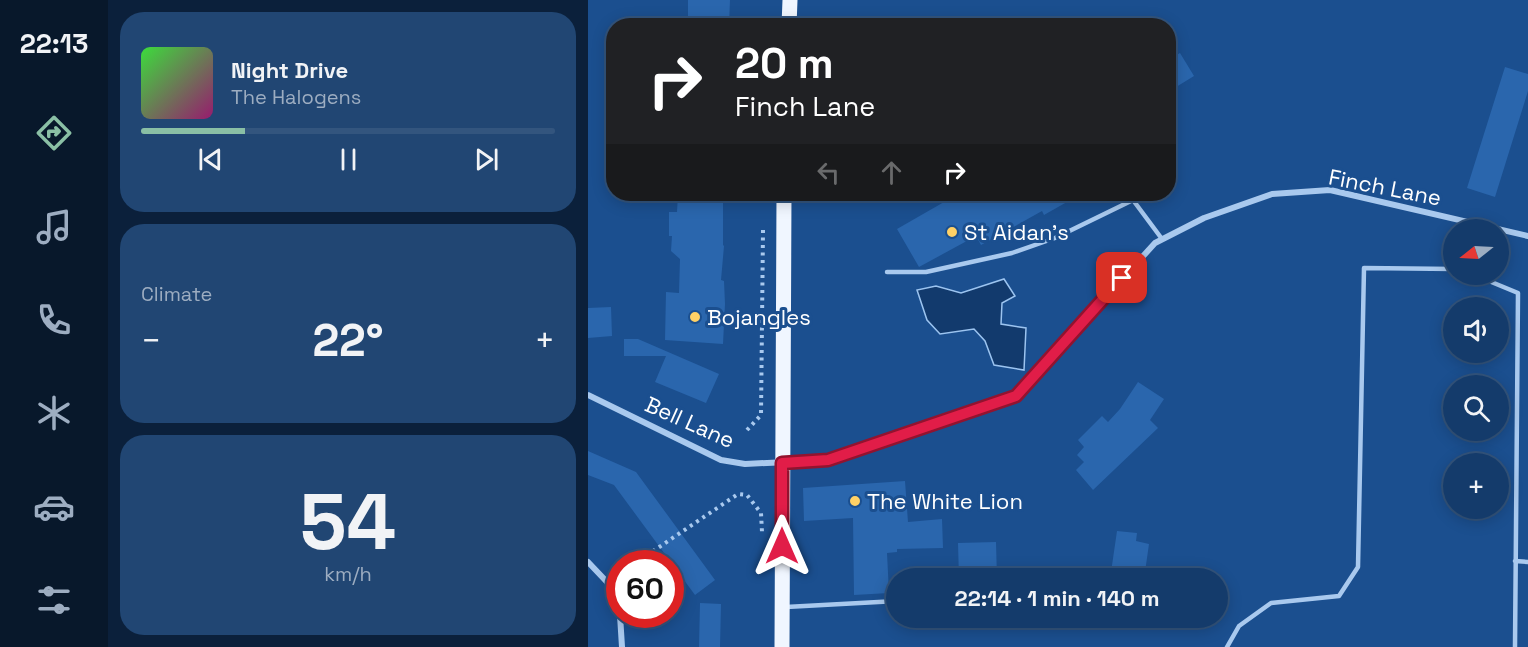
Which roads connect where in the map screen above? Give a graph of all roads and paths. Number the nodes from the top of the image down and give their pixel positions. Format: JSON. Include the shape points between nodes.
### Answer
{"nodes":[{"id":1,"x":790,"y":0,"type":"edge"},
{"id":2,"x":789,"y":18,"type":"edge"},
{"id":3,"x":784,"y":201,"type":"edge"},
{"id":4,"x":1131,"y":201,"type":"edge"},
{"id":5,"x":1134,"y":201,"type":"edge"},
{"id":6,"x":763,"y":220,"type":"dead end"},
{"id":7,"x":1528,"y":236,"type":"edge"},
{"id":8,"x":1162,"y":239,"type":"junction"},
{"id":9,"x":1443,"y":269,"type":"edge"},
{"id":10,"x":887,"y":272,"type":"dead end"},
{"id":11,"x":1499,"y":285,"type":"edge"},
{"id":12,"x":588,"y":395,"type":"edge"},
{"id":13,"x":747,"y":430,"type":"dead end"},
{"id":14,"x":782,"y":463,"type":"junction"},
{"id":15,"x":762,"y":536,"type":"dead end"},
{"id":16,"x":655,"y":550,"type":"edge"},
{"id":17,"x":1515,"y":561,"type":"junction"},
{"id":18,"x":588,"y":562,"type":"edge"},
{"id":19,"x":1528,"y":562,"type":"edge"},
{"id":20,"x":606,"y":581,"type":"edge"},
{"id":21,"x":886,"y":602,"type":"edge"},
{"id":22,"x":783,"y":608,"type":"junction"},
{"id":23,"x":621,"y":628,"type":"edge"},
{"id":24,"x":622,"y":647,"type":"edge"},
{"id":25,"x":782,"y":647,"type":"edge"},
{"id":26,"x":1227,"y":647,"type":"edge"},
{"id":27,"x":1515,"y":647,"type":"edge"}],
"edges":[{"from":1,"to":2,"type":"main road"},
{"from":3,"to":14,"type":"main road"},
{"from":4,"to":10,"type":"lane","via":[[1012,253],[926,272]]},
{"from":5,"to":8,"type":"lane"},
{"from":6,"to":13,"type":"path","via":[[761,415]]},
{"from":7,"to":8,"type":"street","name":"Finch Lane","via":[[1330,190],[1272,194],[1204,218]]},
{"from":8,"to":14,"type":"street","name":"Finch Lane","via":[[1016,396],[828,460]]},
{"from":9,"to":26,"type":"lane","via":[[1364,268],[1358,567],[1339,596],[1271,603],[1239,626]]},
{"from":11,"to":17,"type":"lane","via":[[1518,293]]},
{"from":12,"to":14,"type":"street","name":"Bell Lane","via":[[721,460]]},
{"from":14,"to":22,"type":"main road"},
{"from":15,"to":16,"type":"path","via":[[761,513],[747,495],[738,494]]},
{"from":17,"to":19,"type":"lane"},
{"from":17,"to":27,"type":"lane"},
{"from":18,"to":20,"type":"street"},
{"from":21,"to":22,"type":"lane"},
{"from":22,"to":25,"type":"main road"},
{"from":23,"to":24,"type":"street"}]}
